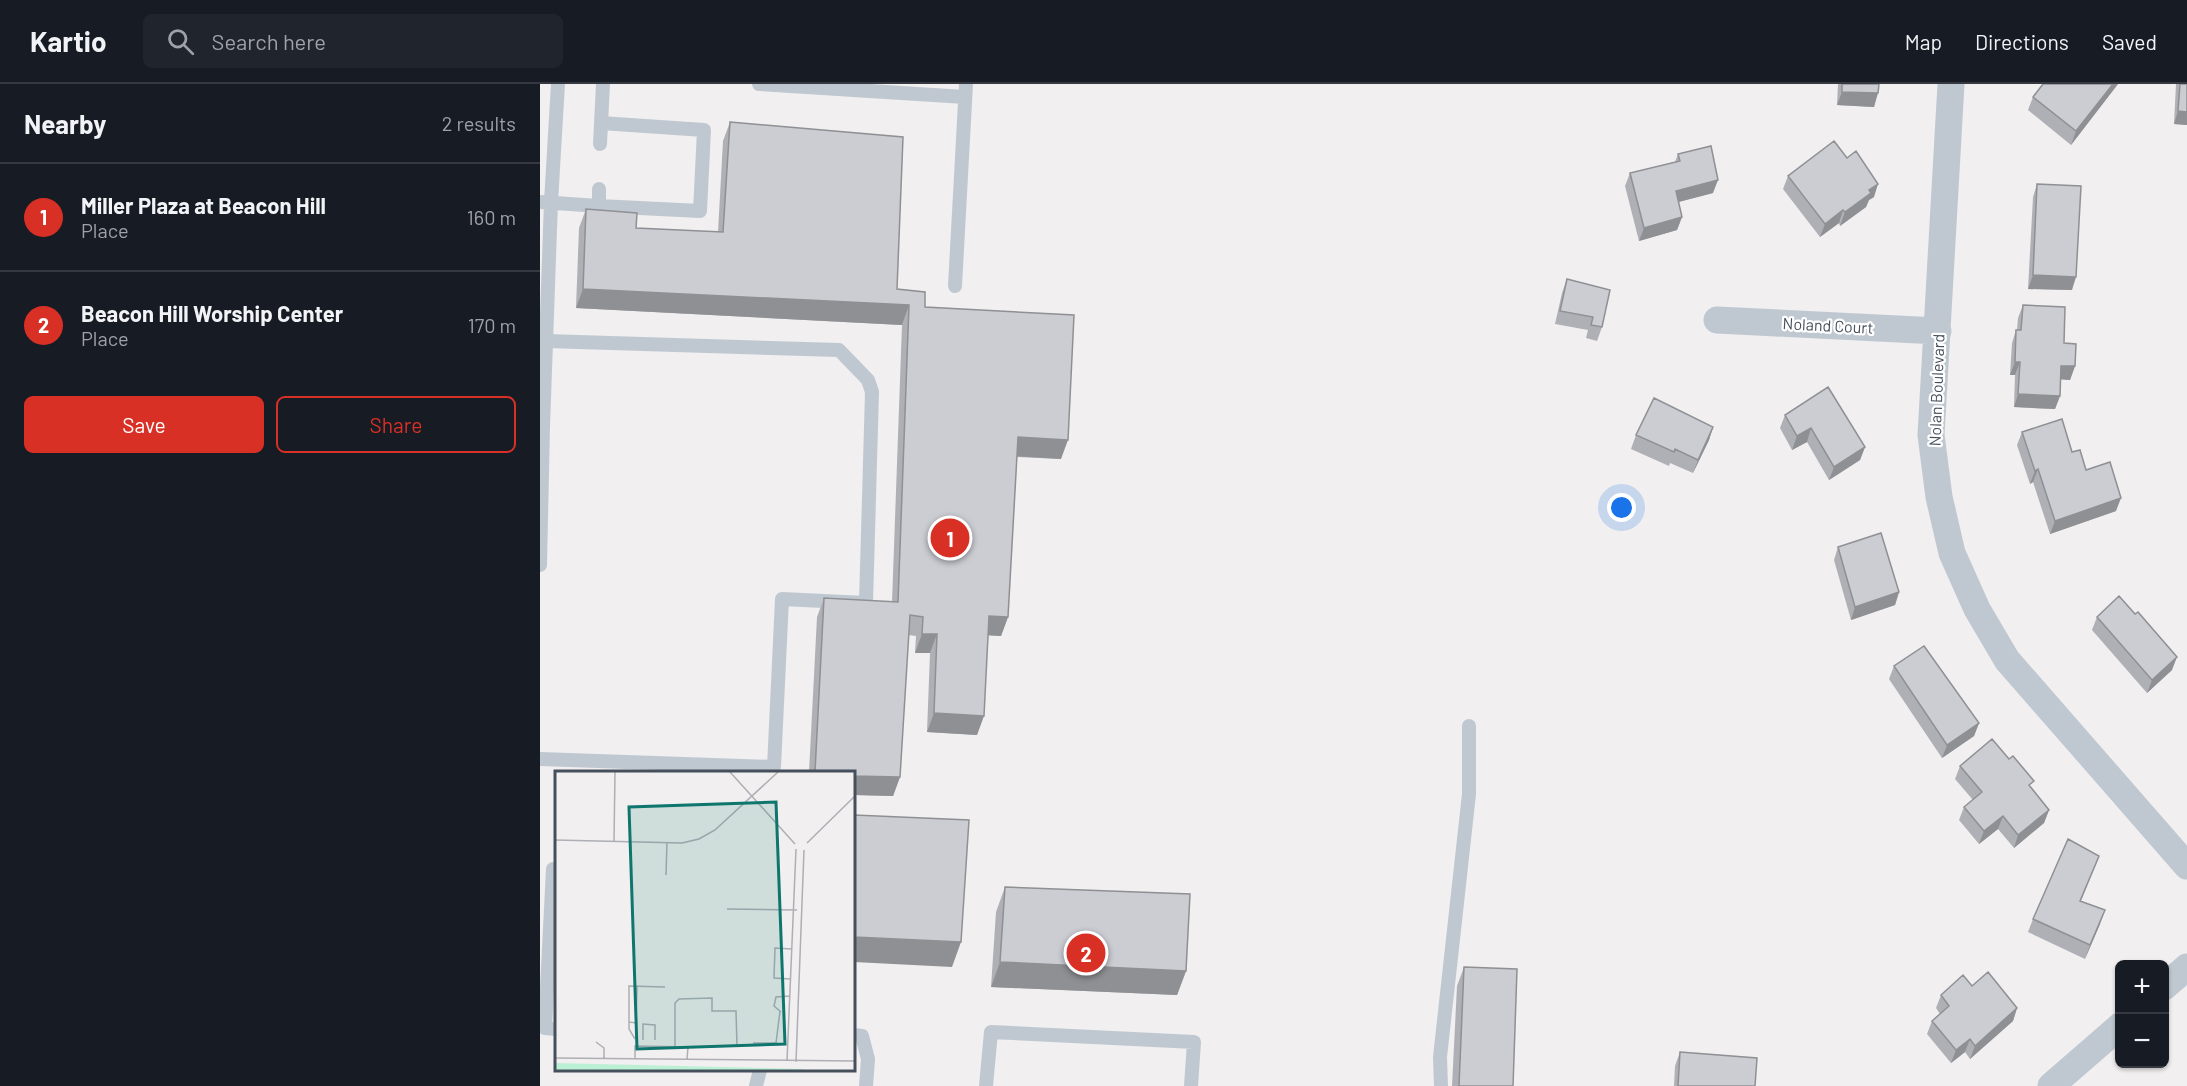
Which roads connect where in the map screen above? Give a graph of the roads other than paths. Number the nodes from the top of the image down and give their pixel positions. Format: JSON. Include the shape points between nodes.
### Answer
{"nodes":[{"id":1,"x":558,"y":84,"type":"edge"},
{"id":2,"x":603,"y":84,"type":"edge"},
{"id":3,"x":759,"y":84,"type":"edge"},
{"id":4,"x":1951,"y":84,"type":"edge"},
{"id":5,"x":965,"y":90,"type":"edge"},
{"id":6,"x":601,"y":123,"type":"junction"},
{"id":7,"x":600,"y":144,"type":"dead end"},
{"id":8,"x":599,"y":189,"type":"dead end"},
{"id":9,"x":546,"y":202,"type":"edge"},
{"id":10,"x":599,"y":206,"type":"junction"},
{"id":11,"x":955,"y":286,"type":"dead end"},
{"id":12,"x":1717,"y":320,"type":"dead end"},
{"id":13,"x":1938,"y":331,"type":"junction"},
{"id":14,"x":546,"y":341,"type":"junction"},
{"id":15,"x":542,"y":426,"type":"edge"},
{"id":16,"x":540,"y":565,"type":"edge"},
{"id":17,"x":1469,"y":726,"type":"dead end"},
{"id":18,"x":540,"y":759,"type":"edge"},
{"id":19,"x":2187,"y":866,"type":"edge"},
{"id":20,"x":552,"y":869,"type":"dead end"},
{"id":21,"x":2187,"y":967,"type":"edge"},
{"id":22,"x":2169,"y":983,"type":"edge"},
{"id":23,"x":555,"y":1029,"type":"edge"},
{"id":24,"x":2115,"y":1030,"type":"edge"},
{"id":25,"x":855,"y":1035,"type":"edge"},
{"id":26,"x":760,"y":1071,"type":"edge"},
{"id":27,"x":756,"y":1086,"type":"edge"},
{"id":28,"x":866,"y":1086,"type":"edge"},
{"id":29,"x":986,"y":1086,"type":"edge"},
{"id":30,"x":1191,"y":1086,"type":"edge"},
{"id":31,"x":1441,"y":1086,"type":"edge"},
{"id":32,"x":2051,"y":1086,"type":"edge"}],
"edges":[{"from":1,"to":9,"type":"lane"},
{"from":2,"to":6,"type":"lane"},
{"from":3,"to":5,"type":"lane"},
{"from":4,"to":13,"type":"street","name":"Nolan Boulevard"},
{"from":5,"to":11,"type":"lane"},
{"from":6,"to":7,"type":"lane"},
{"from":6,"to":10,"type":"lane","via":[[704,130],[700,211]]},
{"from":8,"to":10,"type":"lane"},
{"from":9,"to":10,"type":"lane"},
{"from":9,"to":14,"type":"lane"},
{"from":12,"to":13,"type":"street","name":"Noland Court"},
{"from":13,"to":19,"type":"street","name":"Nolan Boulevard","via":[[1931,435],[1939,497],[1952,553],[1977,609],[2007,660]]},
{"from":14,"to":15,"type":"lane"},
{"from":14,"to":18,"type":"lane","via":[[840,351],[868,380],[873,392],[866,603],[782,599],[774,767]]},
{"from":15,"to":16,"type":"lane"},
{"from":17,"to":31,"type":"lane","via":[[1469,794],[1440,1057]]},
{"from":20,"to":23,"type":"lane","via":[[545,1028]]},
{"from":21,"to":22,"type":"street"},
{"from":24,"to":32,"type":"street"},
{"from":25,"to":28,"type":"lane","via":[[862,1036],[868,1059]]},
{"from":26,"to":27,"type":"lane"},
{"from":29,"to":30,"type":"lane","via":[[991,1032],[1194,1042]]}]}
